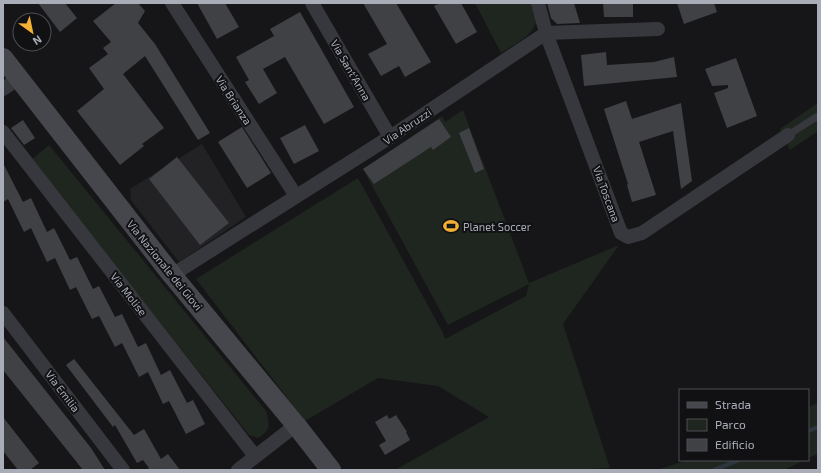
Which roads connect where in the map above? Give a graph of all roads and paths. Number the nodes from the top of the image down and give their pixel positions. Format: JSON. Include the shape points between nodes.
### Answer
{"nodes":[{"id":1,"x":172,"y":3,"type":"edge"},
{"id":2,"x":312,"y":3,"type":"edge"},
{"id":3,"x":538,"y":3,"type":"edge"},
{"id":4,"x":658,"y":29,"type":"dead end"},
{"id":5,"x":546,"y":32,"type":"junction"},
{"id":6,"x":3,"y":58,"type":"edge"},
{"id":7,"x":11,"y":84,"type":"edge"},
{"id":8,"x":818,"y":116,"type":"edge"},
{"id":9,"x":3,"y":132,"type":"edge"},
{"id":10,"x":788,"y":135,"type":"joint"},
{"id":11,"x":390,"y":138,"type":"junction"},
{"id":12,"x":296,"y":196,"type":"junction"},
{"id":13,"x":172,"y":275,"type":"junction"},
{"id":14,"x":3,"y":313,"type":"edge"},
{"id":15,"x":296,"y":425,"type":"junction"},
{"id":16,"x":255,"y":456,"type":"junction"},
{"id":17,"x":123,"y":470,"type":"edge"},
{"id":18,"x":238,"y":470,"type":"edge"},
{"id":19,"x":331,"y":470,"type":"edge"}],
"edges":[{"from":1,"to":12,"type":"street","name":"Via Brianza"},
{"from":2,"to":11,"type":"street","name":"Via Sant'Anna"},
{"from":3,"to":5,"type":"street","name":"Via Toscana"},
{"from":4,"to":5,"type":"street"},
{"from":5,"to":10,"type":"street","name":"Via Toscana","via":[[621,233],[628,237],[642,233]]},
{"from":5,"to":11,"type":"street","name":"Via Abruzzi"},
{"from":6,"to":7,"type":"main road","name":"Via Nazionale dei Giovi"},
{"from":7,"to":13,"type":"main road","name":"Via Nazionale dei Giovi"},
{"from":8,"to":10,"type":"lane","name":"Via Toscana"},
{"from":9,"to":16,"type":"street","name":"Via Molise"},
{"from":11,"to":12,"type":"street","name":"Via Abruzzi"},
{"from":12,"to":13,"type":"street","name":"Via Abruzzi"},
{"from":13,"to":15,"type":"main road","name":"Via Nazionale dei Giovi"},
{"from":14,"to":17,"type":"street","name":"Via Emilia"},
{"from":15,"to":16,"type":"street"},
{"from":15,"to":19,"type":"main road","name":"Via Nazionale dei Giovi"},
{"from":16,"to":18,"type":"street"}]}
